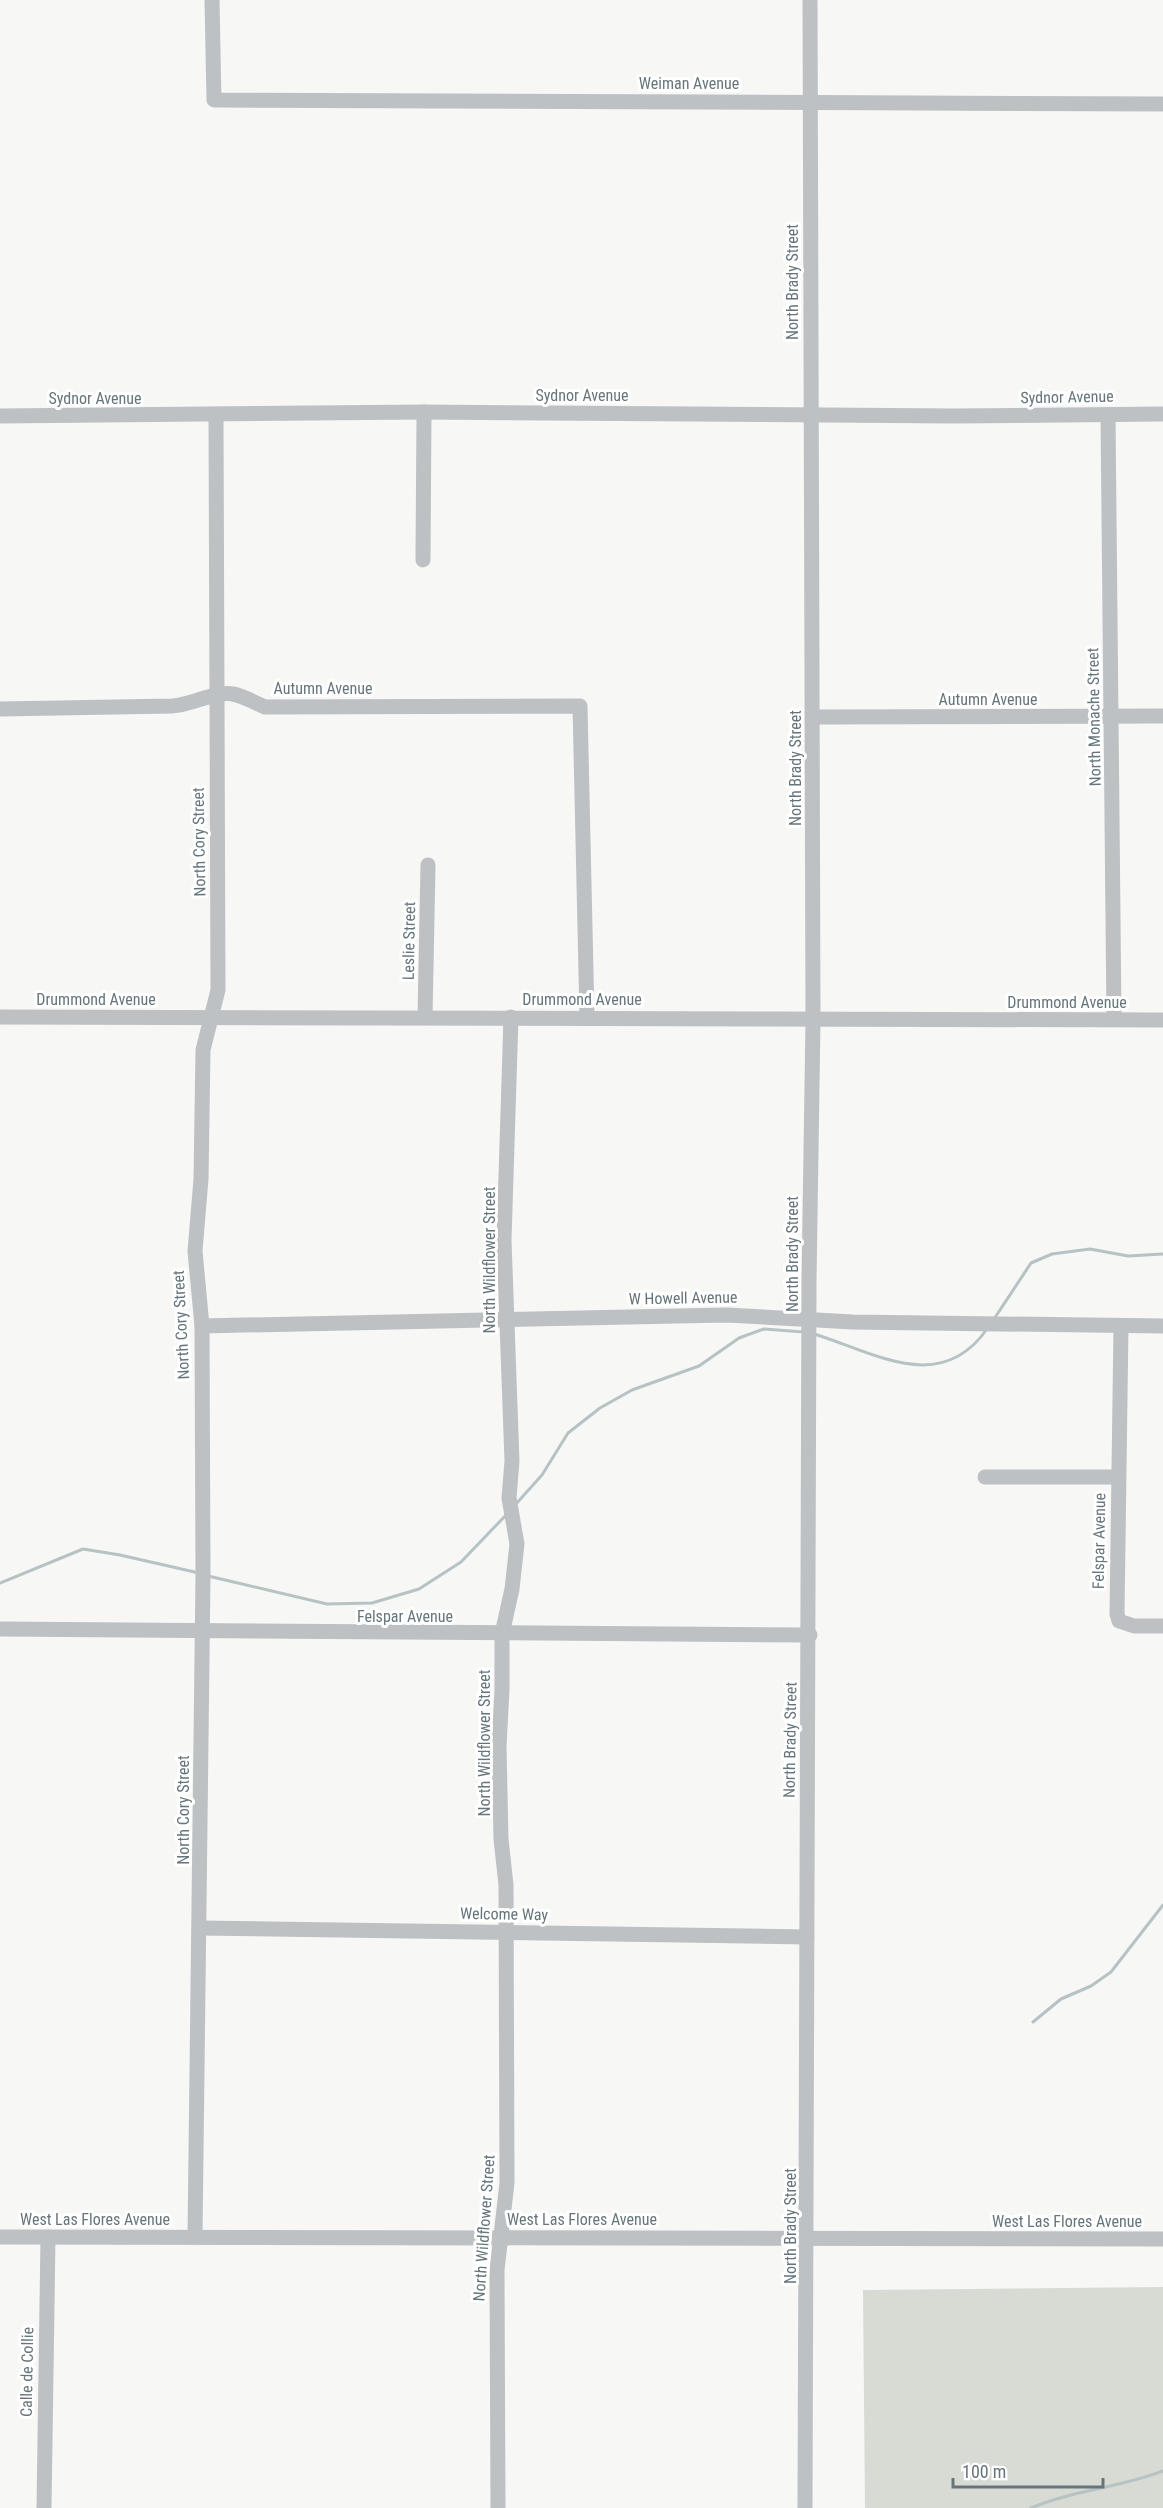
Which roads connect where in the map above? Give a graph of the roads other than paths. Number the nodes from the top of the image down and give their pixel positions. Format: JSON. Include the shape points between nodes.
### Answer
{"nodes":[{"id":1,"x":212,"y":0,"type":"edge"},
{"id":2,"x":810,"y":0,"type":"edge"},
{"id":3,"x":810,"y":102,"type":"junction"},
{"id":4,"x":1163,"y":104,"type":"edge"},
{"id":5,"x":424,"y":412,"type":"junction"},
{"id":6,"x":811,"y":414,"type":"junction"},
{"id":7,"x":1163,"y":414,"type":"edge"},
{"id":8,"x":216,"y":415,"type":"junction"},
{"id":9,"x":1108,"y":415,"type":"junction"},
{"id":10,"x":0,"y":416,"type":"edge"},
{"id":11,"x":423,"y":560,"type":"dead end"},
{"id":12,"x":215,"y":694,"type":"junction"},
{"id":13,"x":0,"y":708,"type":"edge"},
{"id":14,"x":813,"y":717,"type":"junction"},
{"id":15,"x":1113,"y":717,"type":"junction"},
{"id":16,"x":1163,"y":717,"type":"edge"},
{"id":17,"x":428,"y":866,"type":"dead end"},
{"id":18,"x":0,"y":1017,"type":"edge"},
{"id":19,"x":425,"y":1017,"type":"junction"},
{"id":20,"x":511,"y":1017,"type":"junction"},
{"id":21,"x":587,"y":1017,"type":"junction"},
{"id":22,"x":210,"y":1018,"type":"junction"},
{"id":23,"x":1114,"y":1019,"type":"junction"},
{"id":24,"x":1163,"y":1020,"type":"edge"},
{"id":25,"x":813,"y":1021,"type":"junction"},
{"id":26,"x":810,"y":1318,"type":"junction"},
{"id":27,"x":506,"y":1319,"type":"junction"},
{"id":28,"x":202,"y":1326,"type":"junction"},
{"id":29,"x":1121,"y":1326,"type":"junction"},
{"id":30,"x":1163,"y":1326,"type":"edge"},
{"id":31,"x":985,"y":1477,"type":"dead end"},
{"id":32,"x":1118,"y":1477,"type":"junction"},
{"id":33,"x":1163,"y":1626,"type":"edge"},
{"id":34,"x":0,"y":1629,"type":"edge"},
{"id":35,"x":202,"y":1632,"type":"junction"},
{"id":36,"x":502,"y":1634,"type":"junction"},
{"id":37,"x":810,"y":1635,"type":"junction"},
{"id":38,"x":200,"y":1928,"type":"junction"},
{"id":39,"x":507,"y":1931,"type":"junction"},
{"id":40,"x":807,"y":1937,"type":"junction"},
{"id":41,"x":195,"y":2236,"type":"junction"},
{"id":42,"x":0,"y":2237,"type":"edge"},
{"id":43,"x":48,"y":2237,"type":"junction"},
{"id":44,"x":501,"y":2237,"type":"junction"},
{"id":45,"x":808,"y":2238,"type":"junction"},
{"id":46,"x":1163,"y":2239,"type":"edge"},
{"id":47,"x":44,"y":2508,"type":"edge"},
{"id":48,"x":498,"y":2508,"type":"edge"},
{"id":49,"x":806,"y":2508,"type":"edge"}],
"edges":[{"from":1,"to":3,"type":"street","name":"Weiman Avenue","via":[[214,100]]},
{"from":2,"to":3,"type":"street","name":"North Brady Street"},
{"from":3,"to":4,"type":"street","name":"Weiman Avenue"},
{"from":3,"to":6,"type":"street","name":"North Brady Street"},
{"from":5,"to":6,"type":"street","name":"Sydnor Avenue"},
{"from":5,"to":8,"type":"street","name":"Sydnor Avenue"},
{"from":5,"to":11,"type":"street"},
{"from":6,"to":9,"type":"street","name":"Sydnor Avenue"},
{"from":6,"to":14,"type":"street","name":"North Brady Street"},
{"from":7,"to":9,"type":"street","name":"Sydnor Avenue"},
{"from":8,"to":10,"type":"street","name":"Sydnor Avenue"},
{"from":8,"to":12,"type":"street","name":"North Cory Street"},
{"from":9,"to":15,"type":"street","name":"North Monache Street"},
{"from":12,"to":13,"type":"street","name":"Autumn Avenue","via":[[180,706]]},
{"from":12,"to":21,"type":"street","name":"Autumn Avenue","via":[[233,694],[265,707],[580,706]]},
{"from":12,"to":22,"type":"street","name":"North Cory Street","via":[[218,990]]},
{"from":14,"to":15,"type":"street","name":"Autumn Avenue"},
{"from":14,"to":25,"type":"street","name":"North Brady Street"},
{"from":15,"to":16,"type":"street","name":"Autumn Avenue"},
{"from":15,"to":23,"type":"street","name":"North Monache Street"},
{"from":17,"to":19,"type":"street","name":"Leslie Street"},
{"from":18,"to":22,"type":"street","name":"Drummond Avenue"},
{"from":19,"to":20,"type":"street","name":"Drummond Avenue"},
{"from":19,"to":22,"type":"street","name":"Drummond Avenue"},
{"from":20,"to":21,"type":"street","name":"Drummond Avenue"},
{"from":20,"to":27,"type":"street","name":"North Wildflower Street","via":[[504,1240]]},
{"from":21,"to":25,"type":"street","name":"Drummond Avenue"},
{"from":22,"to":28,"type":"street","name":"North Cory Street","via":[[203,1050],[201,1179],[195,1251]]},
{"from":23,"to":24,"type":"street","name":"Drummond Avenue"},
{"from":23,"to":25,"type":"street","name":"Drummond Avenue"},
{"from":25,"to":26,"type":"street","name":"North Brady Street"},
{"from":26,"to":27,"type":"street","name":"W Howell Avenue","via":[[727,1315]]},
{"from":26,"to":29,"type":"street","name":"W Howell Avenue"},
{"from":26,"to":37,"type":"street","name":"North Brady Street"},
{"from":27,"to":28,"type":"street","name":"W Howell Avenue"},
{"from":27,"to":36,"type":"street","name":"North Wildflower Street","via":[[512,1461],[509,1498],[517,1544]]},
{"from":28,"to":35,"type":"street","name":"North Cory Street"},
{"from":29,"to":30,"type":"street","name":"W Howell Avenue"},
{"from":29,"to":32,"type":"street"},
{"from":31,"to":32,"type":"street","name":"Felspar Avenue"},
{"from":32,"to":33,"type":"street","name":"Felspar Avenue","via":[[1119,1621],[1134,1626]]},
{"from":34,"to":35,"type":"street","name":"Felspar Avenue"},
{"from":35,"to":36,"type":"street","name":"Felspar Avenue"},
{"from":35,"to":38,"type":"street","name":"North Cory Street"},
{"from":36,"to":37,"type":"street","name":"Felspar Avenue"},
{"from":36,"to":39,"type":"street","name":"North Wildflower Street","via":[[499,1746]]},
{"from":37,"to":40,"type":"street","name":"North Brady Street"},
{"from":38,"to":39,"type":"street","name":"Welcome Way"},
{"from":38,"to":41,"type":"street","name":"North Cory Street"},
{"from":39,"to":40,"type":"street","name":"Welcome Way"},
{"from":39,"to":44,"type":"street","name":"North Wildflower Street","via":[[507,2183]]},
{"from":40,"to":45,"type":"street","name":"North Brady Street"},
{"from":41,"to":43,"type":"street","name":"West Las Flores Avenue"},
{"from":41,"to":44,"type":"street","name":"West Las Flores Avenue"},
{"from":42,"to":43,"type":"street","name":"West Las Flores Avenue"},
{"from":43,"to":47,"type":"street","name":"Calle de Collie"},
{"from":44,"to":45,"type":"street","name":"West Las Flores Avenue"},
{"from":44,"to":48,"type":"street","name":"North Wildflower Street","via":[[497,2270]]},
{"from":45,"to":46,"type":"street","name":"West Las Flores Avenue"},
{"from":45,"to":49,"type":"street","name":"North Brady Street"}]}
